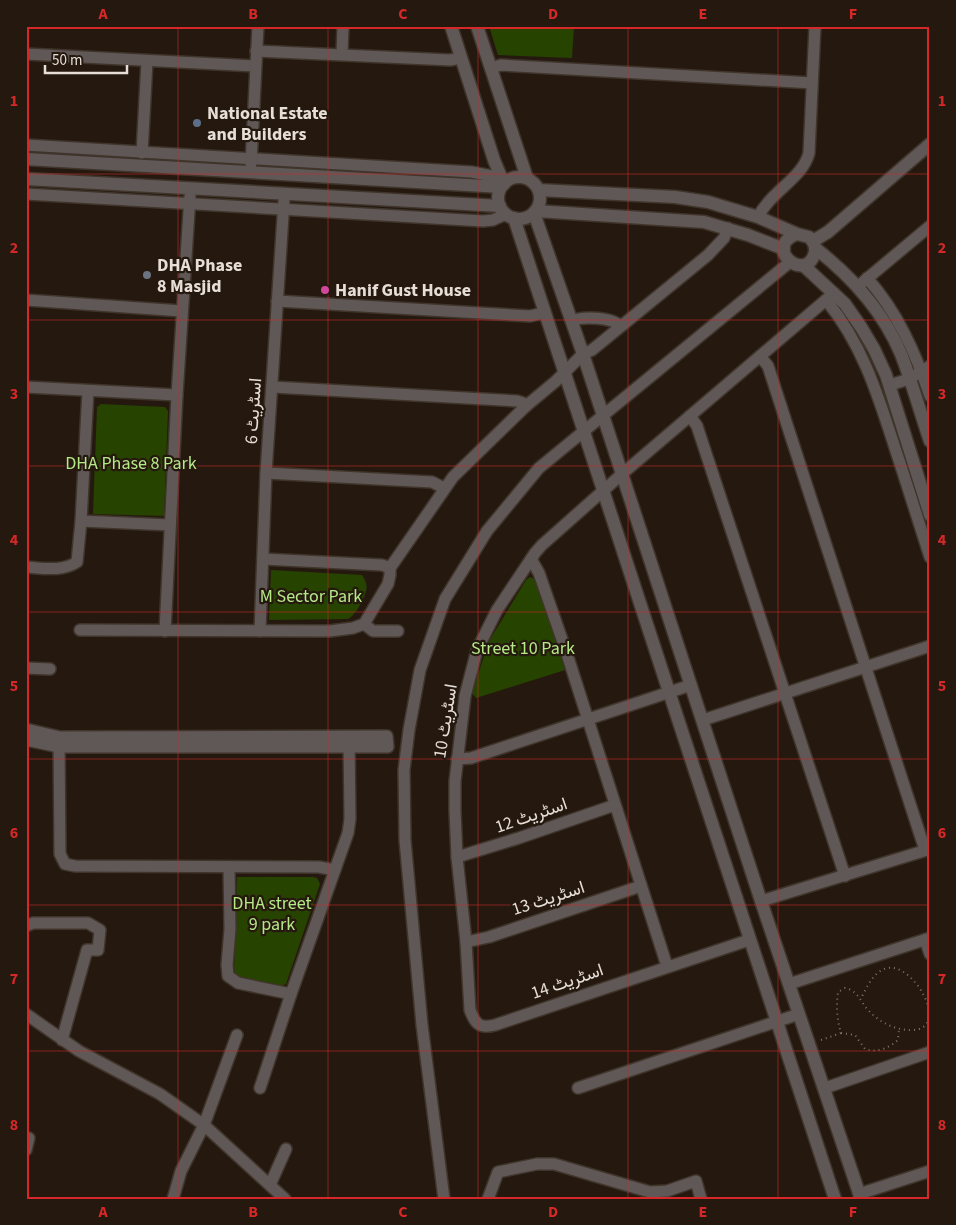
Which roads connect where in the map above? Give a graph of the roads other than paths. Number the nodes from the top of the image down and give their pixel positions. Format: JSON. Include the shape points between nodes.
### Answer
{"nodes":[{"id":1,"x":258,"y":26,"type":"edge"},
{"id":2,"x":343,"y":26,"type":"edge"},
{"id":3,"x":451,"y":26,"type":"edge"},
{"id":4,"x":477,"y":26,"type":"edge"},
{"id":5,"x":815,"y":26,"type":"edge"},
{"id":6,"x":256,"y":51,"type":"junction"},
{"id":7,"x":26,"y":54,"type":"edge"},
{"id":8,"x":342,"y":54,"type":"junction"},
{"id":9,"x":461,"y":58,"type":"junction"},
{"id":10,"x":147,"y":61,"type":"junction"},
{"id":11,"x":255,"y":66,"type":"junction"},
{"id":12,"x":491,"y":68,"type":"junction"},
{"id":13,"x":812,"y":84,"type":"junction"},
{"id":14,"x":930,"y":144,"type":"edge"},
{"id":15,"x":26,"y":145,"type":"edge"},
{"id":16,"x":142,"y":152,"type":"junction"},
{"id":17,"x":26,"y":159,"type":"edge"},
{"id":18,"x":250,"y":165,"type":"junction"},
{"id":19,"x":26,"y":175,"type":"edge"},
{"id":20,"x":527,"y":178,"type":"junction"},
{"id":21,"x":26,"y":179,"type":"edge"},
{"id":22,"x":503,"y":186,"type":"junction"},
{"id":23,"x":190,"y":189,"type":"junction"},
{"id":24,"x":539,"y":190,"type":"junction"},
{"id":25,"x":249,"y":192,"type":"junction"},
{"id":26,"x":26,"y":194,"type":"edge"},
{"id":27,"x":285,"y":195,"type":"junction"},
{"id":28,"x":189,"y":203,"type":"junction"},
{"id":29,"x":284,"y":208,"type":"junction"},
{"id":30,"x":535,"y":212,"type":"junction"},
{"id":31,"x":507,"y":213,"type":"junction"},
{"id":32,"x":758,"y":217,"type":"junction"},
{"id":33,"x":930,"y":226,"type":"edge"},
{"id":34,"x":728,"y":228,"type":"junction"},
{"id":35,"x":797,"y":234,"type":"junction"},
{"id":36,"x":814,"y":245,"type":"junction"},
{"id":37,"x":784,"y":249,"type":"junction"},
{"id":38,"x":790,"y":262,"type":"junction"},
{"id":39,"x":803,"y":265,"type":"junction"},
{"id":40,"x":862,"y":282,"type":"junction"},
{"id":41,"x":830,"y":296,"type":"junction"},
{"id":42,"x":26,"y":300,"type":"edge"},
{"id":43,"x":277,"y":300,"type":"junction"},
{"id":44,"x":182,"y":311,"type":"junction"},
{"id":45,"x":544,"y":313,"type":"junction"},
{"id":46,"x":572,"y":321,"type":"junction"},
{"id":47,"x":620,"y":326,"type":"junction"},
{"id":48,"x":583,"y":354,"type":"junction"},
{"id":49,"x":760,"y":356,"type":"junction"},
{"id":50,"x":926,"y":369,"type":"edge"},
{"id":51,"x":564,"y":372,"type":"junction"},
{"id":52,"x":909,"y":379,"type":"junction"},
{"id":53,"x":890,"y":386,"type":"junction"},
{"id":54,"x":26,"y":387,"type":"edge"},
{"id":55,"x":272,"y":387,"type":"junction"},
{"id":56,"x":88,"y":391,"type":"junction"},
{"id":57,"x":177,"y":395,"type":"junction"},
{"id":58,"x":930,"y":396,"type":"edge"},
{"id":59,"x":526,"y":406,"type":"junction"},
{"id":60,"x":603,"y":416,"type":"junction"},
{"id":61,"x":690,"y":416,"type":"junction"},
{"id":62,"x":583,"y":431,"type":"junction"},
{"id":63,"x":930,"y":441,"type":"edge"},
{"id":64,"x":266,"y":473,"type":"junction"},
{"id":65,"x":622,"y":474,"type":"junction"},
{"id":66,"x":444,"y":488,"type":"junction"},
{"id":67,"x":603,"y":491,"type":"junction"},
{"id":68,"x":930,"y":515,"type":"edge"},
{"id":69,"x":81,"y":521,"type":"junction"},
{"id":70,"x":170,"y":525,"type":"junction"},
{"id":71,"x":930,"y":556,"type":"edge"},
{"id":72,"x":262,"y":559,"type":"junction"},
{"id":73,"x":531,"y":559,"type":"junction"},
{"id":74,"x":26,"y":567,"type":"edge"},
{"id":75,"x":390,"y":568,"type":"junction"},
{"id":76,"x":364,"y":624,"type":"junction"},
{"id":77,"x":80,"y":630,"type":"dead end"},
{"id":78,"x":165,"y":631,"type":"junction"},
{"id":79,"x":260,"y":631,"type":"junction"},
{"id":80,"x":398,"y":631,"type":"dead end"},
{"id":81,"x":930,"y":646,"type":"edge"},
{"id":82,"x":865,"y":667,"type":"junction"},
{"id":83,"x":26,"y":668,"type":"edge"},
{"id":84,"x":50,"y":669,"type":"dead end"},
{"id":85,"x":691,"y":684,"type":"junction"},
{"id":86,"x":669,"y":692,"type":"junction"},
{"id":87,"x":785,"y":694,"type":"junction"},
{"id":88,"x":586,"y":720,"type":"junction"},
{"id":89,"x":703,"y":720,"type":"junction"},
{"id":90,"x":26,"y":729,"type":"edge"},
{"id":91,"x":26,"y":740,"type":"edge"},
{"id":92,"x":59,"y":742,"type":"junction"},
{"id":93,"x":349,"y":742,"type":"junction"},
{"id":94,"x":388,"y":742,"type":"dead end"},
{"id":95,"x":457,"y":759,"type":"junction"},
{"id":96,"x":615,"y":805,"type":"junction"},
{"id":97,"x":928,"y":849,"type":"edge"},
{"id":98,"x":457,"y":857,"type":"junction"},
{"id":99,"x":229,"y":867,"type":"junction"},
{"id":100,"x":335,"y":870,"type":"junction"},
{"id":101,"x":845,"y":876,"type":"junction"},
{"id":102,"x":641,"y":886,"type":"junction"},
{"id":103,"x":761,"y":901,"type":"junction"},
{"id":104,"x":26,"y":926,"type":"edge"},
{"id":105,"x":928,"y":939,"type":"edge"},
{"id":106,"x":749,"y":940,"type":"junction"},
{"id":107,"x":466,"y":942,"type":"junction"},
{"id":108,"x":930,"y":954,"type":"edge"},
{"id":109,"x":667,"y":966,"type":"junction"},
{"id":110,"x":789,"y":984,"type":"junction"},
{"id":111,"x":291,"y":994,"type":"junction"},
{"id":112,"x":26,"y":1014,"type":"edge"},
{"id":113,"x":799,"y":1014,"type":"junction"},
{"id":114,"x":777,"y":1021,"type":"junction"},
{"id":115,"x":479,"y":1025,"type":"joint"},
{"id":116,"x":237,"y":1035,"type":"dead end"},
{"id":117,"x":62,"y":1040,"type":"junction"},
{"id":118,"x":930,"y":1052,"type":"edge"},
{"id":119,"x":260,"y":1088,"type":"dead end"},
{"id":120,"x":578,"y":1088,"type":"dead end"},
{"id":121,"x":825,"y":1088,"type":"junction"},
{"id":122,"x":204,"y":1125,"type":"junction"},
{"id":123,"x":30,"y":1138,"type":"edge"},
{"id":124,"x":286,"y":1149,"type":"dead end"},
{"id":125,"x":26,"y":1150,"type":"edge"},
{"id":126,"x":930,"y":1171,"type":"edge"},
{"id":127,"x":270,"y":1185,"type":"junction"},
{"id":128,"x":860,"y":1196,"type":"edge"},
{"id":129,"x":173,"y":1199,"type":"edge"},
{"id":130,"x":285,"y":1199,"type":"edge"},
{"id":131,"x":444,"y":1199,"type":"edge"},
{"id":132,"x":488,"y":1199,"type":"edge"},
{"id":133,"x":701,"y":1199,"type":"edge"},
{"id":134,"x":835,"y":1199,"type":"edge"}],
"edges":[{"from":1,"to":6,"type":"street"},
{"from":2,"to":8,"type":"street"},
{"from":3,"to":9,"type":"street"},
{"from":4,"to":12,"type":"street"},
{"from":5,"to":13,"type":"street"},
{"from":6,"to":8,"type":"street"},
{"from":6,"to":11,"type":"street"},
{"from":7,"to":10,"type":"street"},
{"from":8,"to":9,"type":"street"},
{"from":9,"to":22,"type":"street"},
{"from":10,"to":11,"type":"street"},
{"from":10,"to":16,"type":"street"},
{"from":11,"to":18,"type":"street"},
{"from":12,"to":13,"type":"street","via":[[501,65]]},
{"from":12,"to":20,"type":"street"},
{"from":13,"to":32,"type":"street","via":[[807,161],[774,194]]},
{"from":14,"to":36,"type":"street"},
{"from":15,"to":16,"type":"street"},
{"from":16,"to":18,"type":"street"},
{"from":17,"to":18,"type":"street"},
{"from":17,"to":19,"type":"street","via":[[29,167]]},
{"from":18,"to":22,"type":"street"},
{"from":18,"to":25,"type":"street"},
{"from":20,"to":22,"type":"street","via":[[512,178]]},
{"from":20,"to":24,"type":"street"},
{"from":21,"to":23,"type":"street"},
{"from":22,"to":31,"type":"street","via":[[499,195]]},
{"from":23,"to":25,"type":"street"},
{"from":23,"to":28,"type":"street"},
{"from":24,"to":30,"type":"street","via":[[540,201]]},
{"from":24,"to":32,"type":"street","via":[[694,200],[720,204]]},
{"from":25,"to":27,"type":"street"},
{"from":26,"to":28,"type":"street"},
{"from":27,"to":29,"type":"street","name":"اسٹریٹ 6"},
{"from":27,"to":31,"type":"street"},
{"from":28,"to":29,"type":"street"},
{"from":28,"to":44,"type":"street"},
{"from":29,"to":31,"type":"street","via":[[483,221]]},
{"from":29,"to":43,"type":"street","name":"اسٹریٹ 6"},
{"from":30,"to":31,"type":"street","via":[[524,218]]},
{"from":30,"to":34,"type":"street","via":[[691,220]]},
{"from":30,"to":46,"type":"street"},
{"from":31,"to":45,"type":"street"},
{"from":32,"to":35,"type":"street"},
{"from":33,"to":40,"type":"street"},
{"from":34,"to":37,"type":"street"},
{"from":34,"to":47,"type":"street","via":[[724,238],[708,255]]},
{"from":35,"to":36,"type":"street","via":[[809,237]]},
{"from":35,"to":37,"type":"street","via":[[788,240]]},
{"from":36,"to":39,"type":"street","via":[[812,259]]},
{"from":36,"to":40,"type":"street"},
{"from":37,"to":38,"type":"street"},
{"from":38,"to":39,"type":"street"},
{"from":38,"to":60,"type":"street"},
{"from":39,"to":41,"type":"street"},
{"from":40,"to":50,"type":"street","via":[[886,300]]},
{"from":40,"to":52,"type":"street","via":[[900,352]]},
{"from":41,"to":49,"type":"street","name":"اسٹریٹ 10"},
{"from":41,"to":53,"type":"street","via":[[845,304],[861,327]]},
{"from":41,"to":71,"type":"street","via":[[858,346],[873,382]]},
{"from":42,"to":44,"type":"street"},
{"from":43,"to":45,"type":"street","via":[[530,316]]},
{"from":43,"to":55,"type":"street","name":"اسٹریٹ 6"},
{"from":44,"to":57,"type":"street"},
{"from":45,"to":51,"type":"street"},
{"from":46,"to":47,"type":"street","via":[[584,318],[614,321]]},
{"from":46,"to":48,"type":"street"},
{"from":47,"to":48,"type":"street"},
{"from":48,"to":51,"type":"street"},
{"from":48,"to":60,"type":"street"},
{"from":49,"to":61,"type":"street","name":"اسٹریٹ 10"},
{"from":49,"to":82,"type":"street","via":[[768,366]]},
{"from":50,"to":52,"type":"street"},
{"from":50,"to":58,"type":"street"},
{"from":51,"to":59,"type":"street"},
{"from":51,"to":62,"type":"street"},
{"from":52,"to":53,"type":"street"},
{"from":52,"to":63,"type":"street"},
{"from":53,"to":68,"type":"street"},
{"from":54,"to":56,"type":"street"},
{"from":55,"to":59,"type":"street","via":[[517,401]]},
{"from":55,"to":64,"type":"street","name":"اسٹریٹ 6"},
{"from":56,"to":57,"type":"street"},
{"from":56,"to":69,"type":"street"},
{"from":57,"to":70,"type":"street"},
{"from":59,"to":66,"type":"street"},
{"from":60,"to":62,"type":"street"},
{"from":60,"to":65,"type":"street"},
{"from":61,"to":65,"type":"street","name":"اسٹریٹ 10"},
{"from":61,"to":87,"type":"street","via":[[697,426]]},
{"from":62,"to":67,"type":"street"},
{"from":62,"to":131,"type":"street","via":[[539,468],[487,530],[445,599],[420,670],[408,730],[404,770],[405,840],[422,1025]]},
{"from":64,"to":66,"type":"street","via":[[432,482]]},
{"from":64,"to":72,"type":"street","name":"اسٹریٹ 6"},
{"from":65,"to":67,"type":"street","name":"اسٹریٹ 10"},
{"from":65,"to":85,"type":"street"},
{"from":66,"to":75,"type":"street"},
{"from":67,"to":73,"type":"street","name":"اسٹریٹ 10","via":[[542,545]]},
{"from":67,"to":86,"type":"street"},
{"from":69,"to":70,"type":"street"},
{"from":69,"to":74,"type":"street","via":[[77,562],[62,569]]},
{"from":70,"to":78,"type":"street"},
{"from":72,"to":75,"type":"street"},
{"from":72,"to":79,"type":"street","name":"اسٹریٹ 6"},
{"from":73,"to":88,"type":"street","via":[[566,651]]},
{"from":73,"to":95,"type":"street","name":"اسٹریٹ 10","via":[[497,610],[477,650],[465,696]]},
{"from":75,"to":76,"type":"street","via":[[388,584]]},
{"from":76,"to":79,"type":"street","via":[[330,631]]},
{"from":76,"to":80,"type":"street","via":[[373,631]]},
{"from":77,"to":78,"type":"street"},
{"from":78,"to":79,"type":"street"},
{"from":81,"to":82,"type":"street"},
{"from":82,"to":87,"type":"street"},
{"from":82,"to":97,"type":"street"},
{"from":83,"to":84,"type":"street"},
{"from":85,"to":86,"type":"street"},
{"from":85,"to":89,"type":"street"},
{"from":86,"to":88,"type":"street"},
{"from":86,"to":106,"type":"street"},
{"from":87,"to":89,"type":"street"},
{"from":87,"to":101,"type":"street"},
{"from":88,"to":95,"type":"street","via":[[471,758]]},
{"from":88,"to":96,"type":"street"},
{"from":89,"to":103,"type":"street"},
{"from":90,"to":92,"type":"street"},
{"from":91,"to":92,"type":"street"},
{"from":92,"to":93,"type":"street"},
{"from":92,"to":99,"type":"street","via":[[60,854],[64,864]]},
{"from":93,"to":94,"type":"street"},
{"from":93,"to":100,"type":"street","via":[[350,819]]},
{"from":95,"to":98,"type":"street","name":"اسٹریٹ 10"},
{"from":96,"to":98,"type":"street","name":"اسٹریٹ 12"},
{"from":96,"to":102,"type":"street"},
{"from":97,"to":101,"type":"street"},
{"from":98,"to":107,"type":"street","name":"اسٹریٹ 10"},
{"from":99,"to":100,"type":"street","via":[[319,867]]},
{"from":99,"to":111,"type":"street","via":[[228,976],[238,983]]},
{"from":100,"to":111,"type":"street"},
{"from":101,"to":103,"type":"street"},
{"from":102,"to":107,"type":"street","name":"اسٹریٹ 13"},
{"from":102,"to":109,"type":"street"},
{"from":103,"to":110,"type":"street"},
{"from":104,"to":117,"type":"street","via":[[33,923],[88,923],[100,930],[98,950],[87,950]]},
{"from":105,"to":108,"type":"street"},
{"from":105,"to":110,"type":"street"},
{"from":106,"to":109,"type":"street","name":"اسٹریٹ 14"},
{"from":106,"to":114,"type":"street"},
{"from":107,"to":115,"type":"street","name":"اسٹریٹ 10","via":[[470,1010],[473,1020]]},
{"from":109,"to":115,"type":"street","name":"اسٹریٹ 14","via":[[494,1025]]},
{"from":110,"to":113,"type":"street"},
{"from":111,"to":119,"type":"street"},
{"from":112,"to":117,"type":"street"},
{"from":113,"to":114,"type":"street"},
{"from":113,"to":121,"type":"street"},
{"from":114,"to":120,"type":"street"},
{"from":114,"to":134,"type":"street"},
{"from":116,"to":122,"type":"street"},
{"from":117,"to":122,"type":"street","via":[[160,1094]]},
{"from":118,"to":121,"type":"street"},
{"from":121,"to":128,"type":"street"},
{"from":122,"to":127,"type":"street"},
{"from":122,"to":129,"type":"street","via":[[181,1171]]},
{"from":123,"to":125,"type":"street"},
{"from":124,"to":127,"type":"street"},
{"from":126,"to":128,"type":"street"},
{"from":127,"to":130,"type":"street"},
{"from":132,"to":133,"type":"street","via":[[498,1172],[537,1164],[554,1164],[650,1192],[667,1191],[696,1180]]}]}
